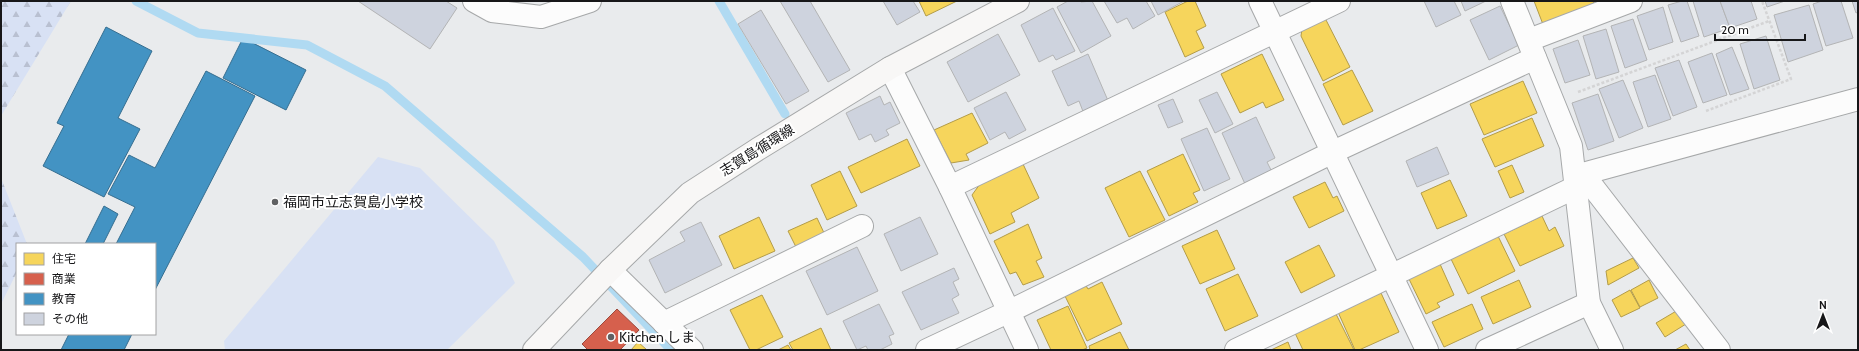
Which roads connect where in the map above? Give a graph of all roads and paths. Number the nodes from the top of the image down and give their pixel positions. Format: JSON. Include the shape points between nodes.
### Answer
{"nodes":[{"id":1,"x":474,"y":1,"type":"edge"},
{"id":2,"x":590,"y":1,"type":"edge"},
{"id":3,"x":1018,"y":1,"type":"edge"},
{"id":4,"x":1260,"y":1,"type":"edge"},
{"id":5,"x":1339,"y":1,"type":"edge"},
{"id":6,"x":1512,"y":1,"type":"edge"},
{"id":7,"x":1632,"y":1,"type":"edge"},
{"id":8,"x":1762,"y":1,"type":"edge"},
{"id":9,"x":1769,"y":21,"type":"junction"},
{"id":10,"x":1275,"y":32,"type":"junction"},
{"id":11,"x":1532,"y":49,"type":"junction"},
{"id":12,"x":890,"y":68,"type":"junction"},
{"id":13,"x":1858,"y":99,"type":"edge"},
{"id":14,"x":1553,"y":101,"type":"junction"},
{"id":15,"x":1701,"y":112,"type":"dead end"},
{"id":16,"x":1332,"y":152,"type":"junction"},
{"id":17,"x":1578,"y":179,"type":"junction"},
{"id":18,"x":950,"y":187,"type":"junction"},
{"id":19,"x":862,"y":226,"type":"dead end"},
{"id":20,"x":610,"y":270,"type":"junction"},
{"id":21,"x":1392,"y":275,"type":"junction"},
{"id":22,"x":1589,"y":303,"type":"junction"},
{"id":23,"x":1010,"y":311,"type":"junction"},
{"id":24,"x":664,"y":323,"type":"junction"},
{"id":25,"x":534,"y":350,"type":"edge"},
{"id":26,"x":692,"y":350,"type":"edge"},
{"id":27,"x":927,"y":350,"type":"edge"},
{"id":28,"x":1027,"y":350,"type":"edge"},
{"id":29,"x":1236,"y":350,"type":"edge"},
{"id":30,"x":1427,"y":350,"type":"edge"},
{"id":31,"x":1487,"y":350,"type":"edge"},
{"id":32,"x":1612,"y":350,"type":"edge"},
{"id":33,"x":1719,"y":350,"type":"edge"}],
"edges":[{"from":1,"to":2,"type":"street","via":[[492,11],[541,17]]},
{"from":3,"to":12,"type":"main road","name":"志賀島循環線"},
{"from":4,"to":10,"type":"street"},
{"from":5,"to":10,"type":"street"},
{"from":6,"to":11,"type":"street"},
{"from":7,"to":11,"type":"street"},
{"from":8,"to":9,"type":"path"},
{"from":9,"to":14,"type":"path"},
{"from":9,"to":15,"type":"path","via":[[1791,78]]},
{"from":10,"to":16,"type":"street"},
{"from":10,"to":18,"type":"street"},
{"from":11,"to":14,"type":"street"},
{"from":11,"to":16,"type":"street"},
{"from":12,"to":18,"type":"street"},
{"from":12,"to":20,"type":"main road","name":"志賀島循環線","via":[[690,193]]},
{"from":13,"to":17,"type":"street"},
{"from":14,"to":17,"type":"street","via":[[1571,146]]},
{"from":16,"to":21,"type":"street"},
{"from":16,"to":23,"type":"street"},
{"from":17,"to":21,"type":"street"},
{"from":17,"to":22,"type":"street"},
{"from":17,"to":33,"type":"street"},
{"from":18,"to":23,"type":"street"},
{"from":19,"to":24,"type":"street"},
{"from":20,"to":24,"type":"street"},
{"from":20,"to":25,"type":"main road","name":"志賀島循環線"},
{"from":21,"to":29,"type":"street"},
{"from":21,"to":30,"type":"street"},
{"from":22,"to":31,"type":"street"},
{"from":22,"to":32,"type":"street"},
{"from":23,"to":27,"type":"street"},
{"from":23,"to":28,"type":"street"},
{"from":24,"to":26,"type":"street"}]}
